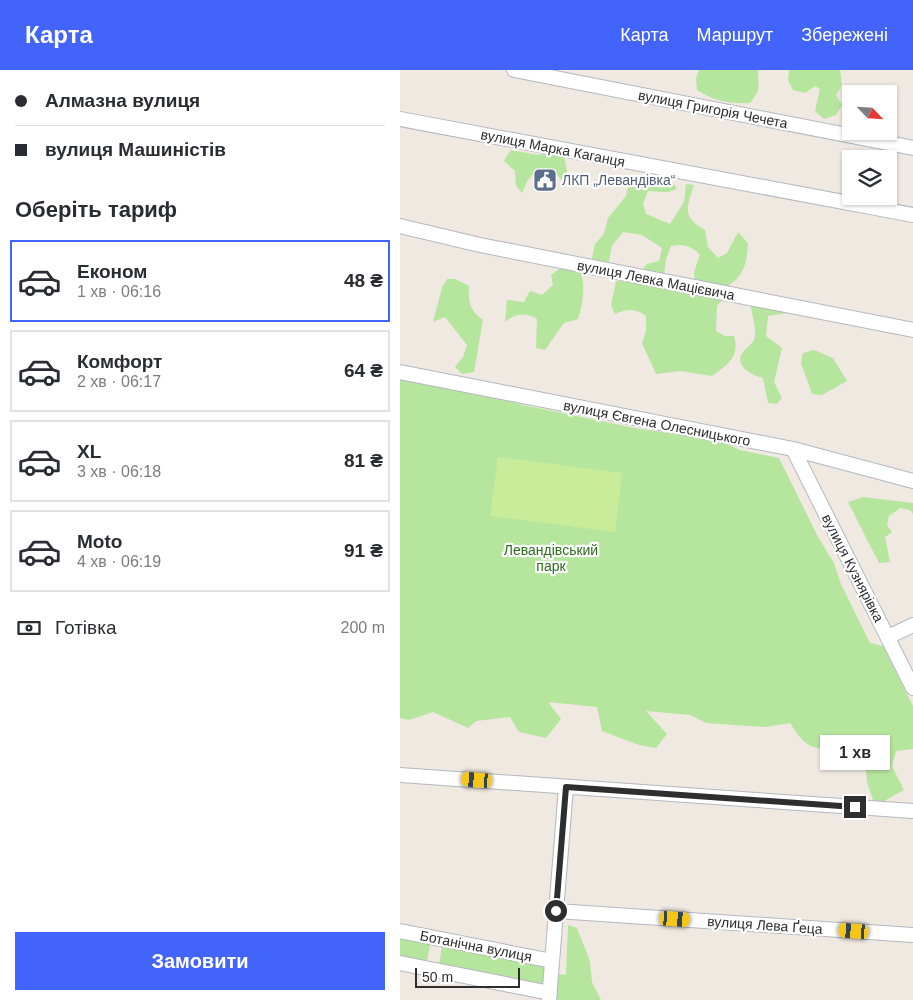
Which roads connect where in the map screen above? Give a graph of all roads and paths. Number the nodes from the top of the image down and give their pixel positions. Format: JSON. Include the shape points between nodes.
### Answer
{"nodes":[{"id":1,"x":514,"y":70,"type":"edge"},
{"id":2,"x":400,"y":119,"type":"edge"},
{"id":3,"x":913,"y":148,"type":"edge"},
{"id":4,"x":913,"y":215,"type":"edge"},
{"id":5,"x":400,"y":226,"type":"edge"},
{"id":6,"x":913,"y":330,"type":"edge"},
{"id":7,"x":400,"y":372,"type":"edge"},
{"id":8,"x":793,"y":449,"type":"junction"},
{"id":9,"x":913,"y":482,"type":"edge"},
{"id":10,"x":913,"y":625,"type":"edge"},
{"id":11,"x":888,"y":637,"type":"junction"},
{"id":12,"x":913,"y":688,"type":"edge"},
{"id":13,"x":400,"y":775,"type":"edge"},
{"id":14,"x":566,"y":787,"type":"junction"},
{"id":15,"x":913,"y":811,"type":"edge"},
{"id":16,"x":556,"y":911,"type":"junction"},
{"id":17,"x":400,"y":931,"type":"edge"},
{"id":18,"x":913,"y":935,"type":"edge"},
{"id":19,"x":552,"y":961,"type":"junction"},
{"id":20,"x":400,"y":963,"type":"edge"},
{"id":21,"x":550,"y":996,"type":"edge"}],
"edges":[{"from":1,"to":3,"type":"street","name":"вулиця Григорія Чечета"},
{"from":2,"to":4,"type":"street","name":"вулиця Марка Каганця"},
{"from":5,"to":6,"type":"street","name":"вулиця Левка Мацієвича","via":[[480,245]]},
{"from":7,"to":8,"type":"street","name":"вулиця Євгена Олесницького"},
{"from":8,"to":9,"type":"street","name":"вулиця Євгена Олесницького"},
{"from":8,"to":11,"type":"street","name":"вулиця Кузнярівка"},
{"from":10,"to":11,"type":"street"},
{"from":11,"to":12,"type":"street","name":"вулиця Кузнярівка"},
{"from":13,"to":14,"type":"street"},
{"from":14,"to":15,"type":"street"},
{"from":14,"to":16,"type":"street"},
{"from":16,"to":18,"type":"street","name":"вулиця Лева Ґеца"},
{"from":16,"to":19,"type":"street"},
{"from":17,"to":19,"type":"street","name":"Ботанічна вулиця"},
{"from":19,"to":21,"type":"street"},
{"from":20,"to":21,"type":"street"}]}
